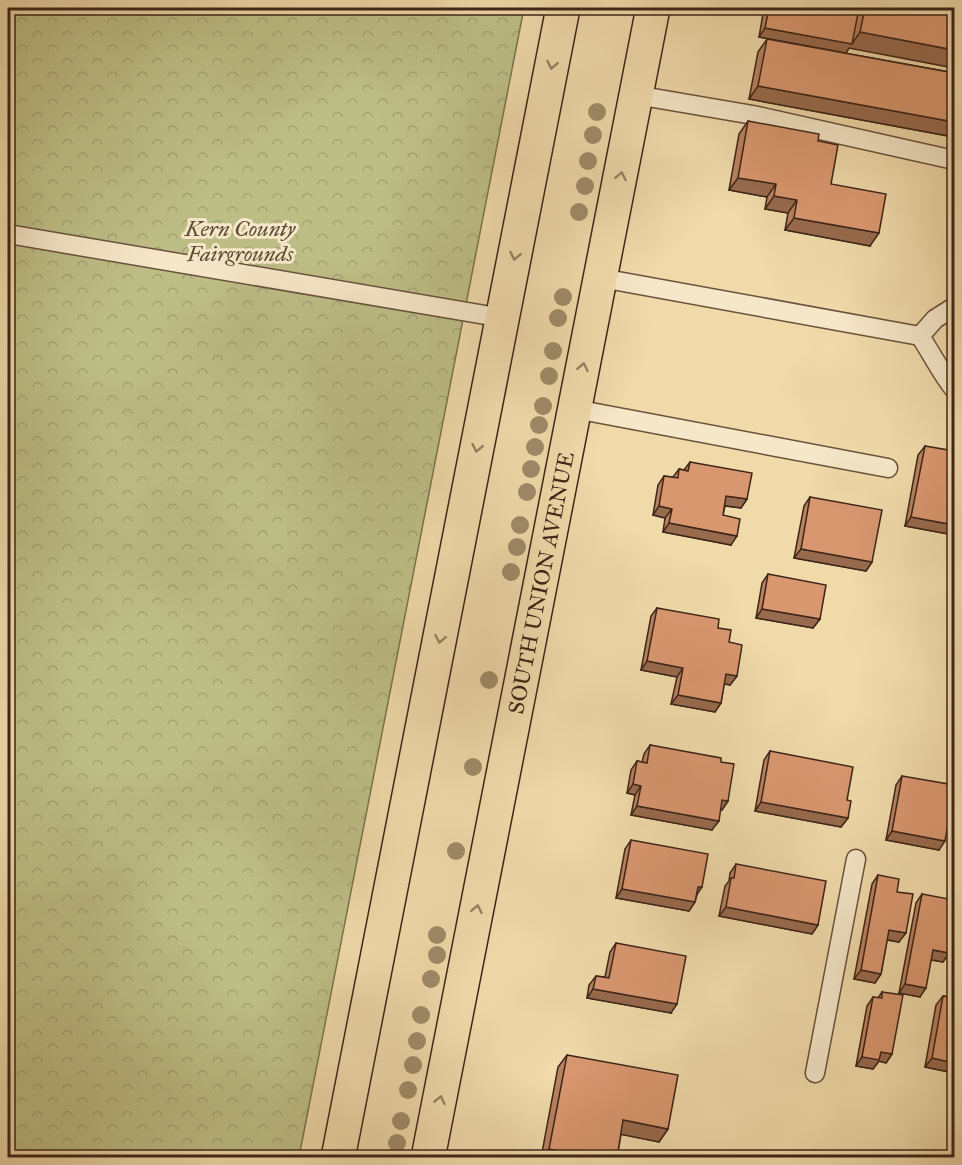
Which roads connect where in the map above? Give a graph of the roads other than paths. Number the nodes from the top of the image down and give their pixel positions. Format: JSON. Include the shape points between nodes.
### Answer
{"nodes":[{"id":1,"x":563,"y":8,"type":"edge"},
{"id":2,"x":653,"y":8,"type":"edge"},
{"id":3,"x":636,"y":94,"type":"junction"},
{"id":4,"x":954,"y":160,"type":"edge"},
{"id":5,"x":8,"y":234,"type":"edge"},
{"id":6,"x":601,"y":278,"type":"junction"},
{"id":7,"x":954,"y":307,"type":"edge"},
{"id":8,"x":502,"y":318,"type":"junction"},
{"id":9,"x":920,"y":336,"type":"junction"},
{"id":10,"x":954,"y":389,"type":"edge"},
{"id":11,"x":575,"y":409,"type":"junction"},
{"id":12,"x":888,"y":468,"type":"dead end"},
{"id":13,"x":856,"y":859,"type":"dead end"},
{"id":14,"x":814,"y":1073,"type":"dead end"},
{"id":15,"x":338,"y":1158,"type":"edge"},
{"id":16,"x":428,"y":1158,"type":"edge"}],
"edges":[{"from":1,"to":8,"type":"main road","one_way":true},
{"from":2,"to":3,"type":"main road","name":"SOUTH UNION AVENUE"},
{"from":3,"to":4,"type":"lane","via":[[753,115]]},
{"from":6,"to":3,"type":"main road","name":"SOUTH UNION AVENUE","one_way":true},
{"from":5,"to":8,"type":"lane"},
{"from":6,"to":9,"type":"lane"},
{"from":11,"to":6,"type":"main road","name":"SOUTH UNION AVENUE","one_way":true},
{"from":7,"to":9,"type":"lane","via":[[935,319]]},
{"from":8,"to":15,"type":"main road","one_way":true},
{"from":9,"to":10,"type":"lane"},
{"from":11,"to":12,"type":"lane"},
{"from":16,"to":11,"type":"main road","name":"SOUTH UNION AVENUE","one_way":true},
{"from":13,"to":14,"type":"lane"}]}
